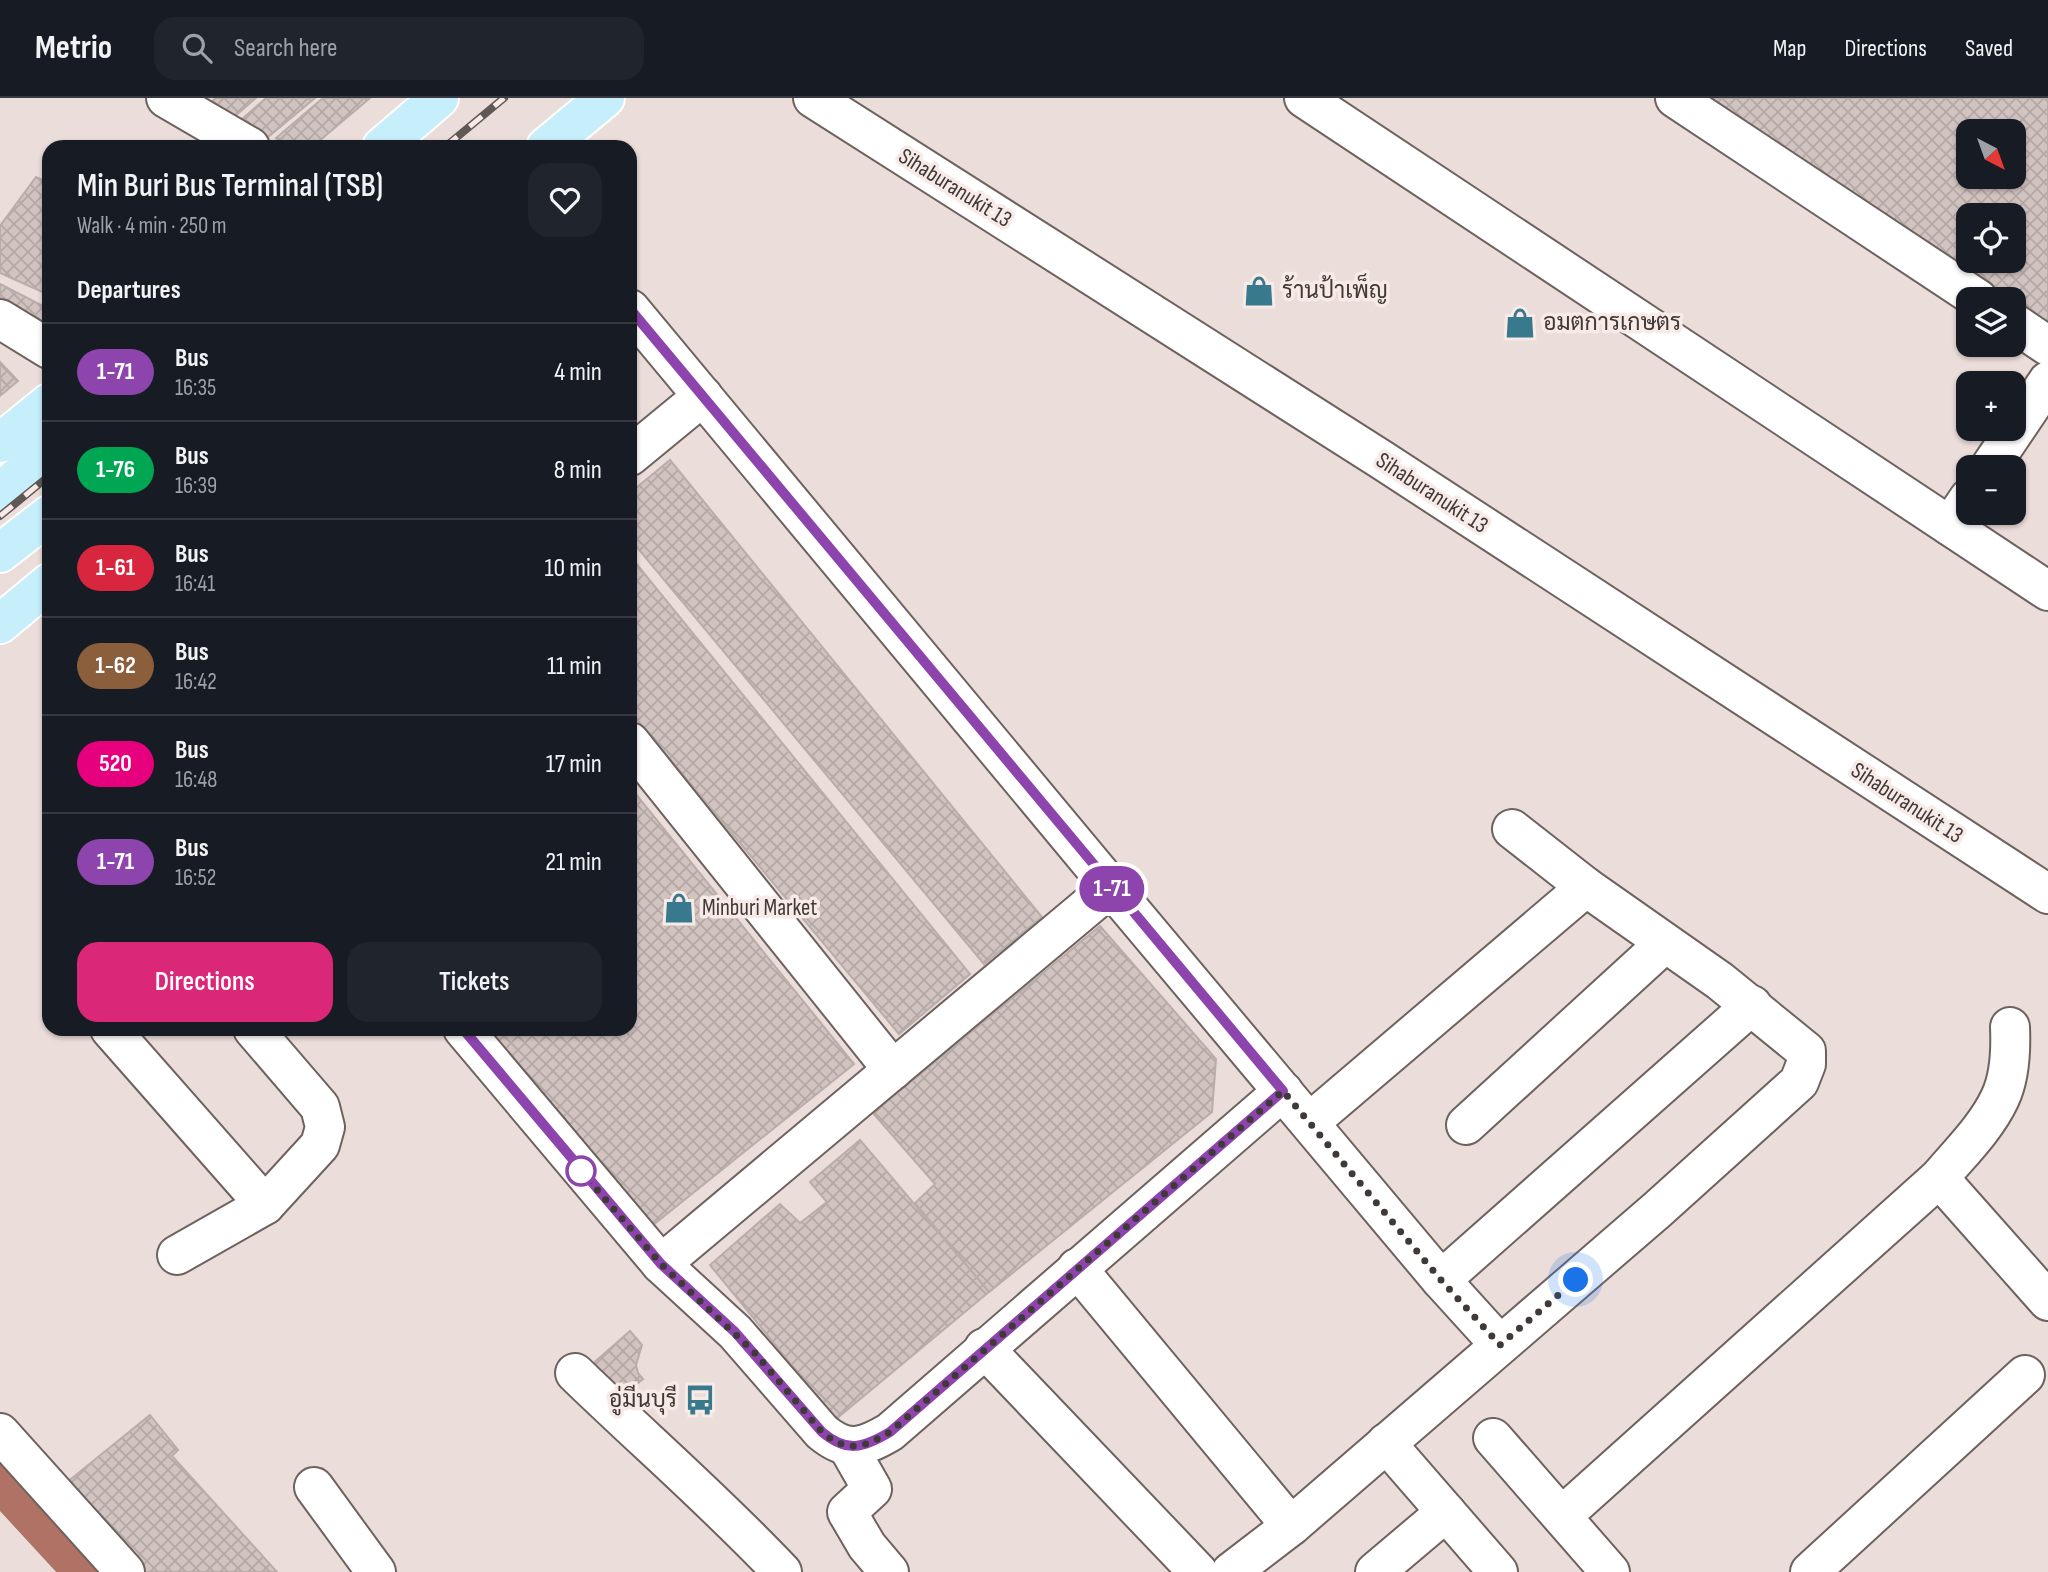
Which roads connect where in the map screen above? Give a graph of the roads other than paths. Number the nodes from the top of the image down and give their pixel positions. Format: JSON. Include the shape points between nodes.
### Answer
{"nodes":[{"id":1,"x":166,"y":98,"type":"edge"},
{"id":2,"x":439,"y":98,"type":"edge"},
{"id":3,"x":605,"y":98,"type":"edge"},
{"id":4,"x":813,"y":98,"type":"edge"},
{"id":5,"x":1304,"y":98,"type":"edge"},
{"id":6,"x":1675,"y":98,"type":"edge"},
{"id":7,"x":238,"y":140,"type":"edge"},
{"id":8,"x":390,"y":140,"type":"edge"},
{"id":9,"x":554,"y":140,"type":"edge"},
{"id":10,"x":1960,"y":287,"type":"edge"},
{"id":11,"x":637,"y":317,"type":"edge"},
{"id":12,"x":0,"y":319,"type":"edge"},
{"id":13,"x":2026,"y":331,"type":"edge"},
{"id":14,"x":42,"y":345,"type":"edge"},
{"id":15,"x":2048,"y":346,"type":"edge"},
{"id":16,"x":2048,"y":381,"type":"edge"},
{"id":17,"x":703,"y":396,"type":"junction"},
{"id":18,"x":42,"y":409,"type":"edge"},
{"id":19,"x":0,"y":443,"type":"edge"},
{"id":20,"x":637,"y":450,"type":"edge"},
{"id":21,"x":1998,"y":455,"type":"edge"},
{"id":22,"x":42,"y":457,"type":"edge"},
{"id":23,"x":0,"y":492,"type":"edge"},
{"id":24,"x":1956,"y":510,"type":"edge"},
{"id":25,"x":42,"y":520,"type":"edge"},
{"id":26,"x":1973,"y":525,"type":"edge"},
{"id":27,"x":0,"y":553,"type":"edge"},
{"id":28,"x":42,"y":589,"type":"edge"},
{"id":29,"x":2048,"y":592,"type":"edge"},
{"id":30,"x":0,"y":624,"type":"edge"},
{"id":31,"x":637,"y":752,"type":"edge"},
{"id":32,"x":1512,"y":830,"type":"dead end"},
{"id":33,"x":1111,"y":887,"type":"junction"},
{"id":34,"x":1586,"y":887,"type":"junction"},
{"id":35,"x":2048,"y":894,"type":"edge"},
{"id":36,"x":1665,"y":943,"type":"junction"},
{"id":37,"x":1752,"y":1005,"type":"junction"},
{"id":38,"x":2010,"y":1027,"type":"dead end"},
{"id":39,"x":116,"y":1036,"type":"edge"},
{"id":40,"x":259,"y":1036,"type":"edge"},
{"id":41,"x":469,"y":1036,"type":"edge"},
{"id":42,"x":893,"y":1070,"type":"junction"},
{"id":43,"x":1283,"y":1091,"type":"junction"},
{"id":44,"x":1310,"y":1122,"type":"junction"},
{"id":45,"x":1466,"y":1125,"type":"dead end"},
{"id":46,"x":1939,"y":1178,"type":"junction"},
{"id":47,"x":264,"y":1205,"type":"junction"},
{"id":48,"x":177,"y":1255,"type":"dead end"},
{"id":49,"x":661,"y":1264,"type":"junction"},
{"id":50,"x":1077,"y":1268,"type":"junction"},
{"id":51,"x":1441,"y":1280,"type":"junction"},
{"id":52,"x":2048,"y":1301,"type":"edge"},
{"id":53,"x":1500,"y":1345,"type":"junction"},
{"id":54,"x":984,"y":1348,"type":"junction"},
{"id":55,"x":575,"y":1373,"type":"dead end"},
{"id":56,"x":2025,"y":1375,"type":"dead end"},
{"id":57,"x":0,"y":1433,"type":"edge"},
{"id":58,"x":1493,"y":1438,"type":"dead end"},
{"id":59,"x":1386,"y":1443,"type":"junction"},
{"id":60,"x":848,"y":1447,"type":"junction"},
{"id":61,"x":314,"y":1487,"type":"dead end"},
{"id":62,"x":1446,"y":1512,"type":"junction"},
{"id":63,"x":1562,"y":1516,"type":"junction"},
{"id":64,"x":1291,"y":1525,"type":"junction"},
{"id":65,"x":125,"y":1572,"type":"edge"},
{"id":66,"x":376,"y":1572,"type":"edge"},
{"id":67,"x":782,"y":1572,"type":"edge"},
{"id":68,"x":889,"y":1572,"type":"edge"},
{"id":69,"x":1198,"y":1572,"type":"edge"},
{"id":70,"x":1231,"y":1572,"type":"edge"},
{"id":71,"x":1375,"y":1572,"type":"edge"},
{"id":72,"x":1498,"y":1572,"type":"edge"},
{"id":73,"x":1610,"y":1572,"type":"edge"},
{"id":74,"x":1810,"y":1572,"type":"edge"}],
"edges":[{"from":1,"to":7,"type":"street"},
{"from":2,"to":8,"type":"main road"},
{"from":3,"to":9,"type":"main road"},
{"from":4,"to":35,"type":"street","name":"Sihaburanukit 13","via":[[1382,460]]},
{"from":5,"to":24,"type":"street"},
{"from":6,"to":10,"type":"street"},
{"from":11,"to":17,"type":"street"},
{"from":12,"to":14,"type":"street"},
{"from":13,"to":15,"type":"street"},
{"from":16,"to":21,"type":"street"},
{"from":17,"to":20,"type":"street"},
{"from":17,"to":33,"type":"street"},
{"from":18,"to":19,"type":"main road"},
{"from":22,"to":23,"type":"main road"},
{"from":25,"to":27,"type":"main road"},
{"from":26,"to":29,"type":"street"},
{"from":28,"to":30,"type":"main road"},
{"from":31,"to":42,"type":"street"},
{"from":32,"to":34,"type":"street"},
{"from":33,"to":42,"type":"street"},
{"from":33,"to":43,"type":"street"},
{"from":34,"to":36,"type":"street"},
{"from":34,"to":44,"type":"street"},
{"from":36,"to":37,"type":"street"},
{"from":36,"to":45,"type":"street"},
{"from":37,"to":51,"type":"street"},
{"from":37,"to":53,"type":"street","via":[[1806,1051],[1799,1082]]},
{"from":38,"to":46,"type":"street","via":[[2011,1054],[2000,1097]]},
{"from":39,"to":47,"type":"street"},
{"from":40,"to":47,"type":"street","via":[[320,1107],[325,1127],[320,1145]]},
{"from":41,"to":49,"type":"street"},
{"from":42,"to":49,"type":"street"},
{"from":43,"to":44,"type":"street"},
{"from":43,"to":50,"type":"street"},
{"from":44,"to":51,"type":"street"},
{"from":46,"to":52,"type":"street"},
{"from":46,"to":63,"type":"street"},
{"from":47,"to":48,"type":"street"},
{"from":49,"to":60,"type":"street","via":[[735,1332],[822,1432]]},
{"from":50,"to":54,"type":"street"},
{"from":50,"to":64,"type":"street"},
{"from":51,"to":53,"type":"street"},
{"from":53,"to":59,"type":"street"},
{"from":54,"to":60,"type":"street","via":[[890,1432]]},
{"from":54,"to":69,"type":"street"},
{"from":55,"to":67,"type":"street","via":[[729,1516]]},
{"from":56,"to":74,"type":"street"},
{"from":57,"to":65,"type":"street"},
{"from":58,"to":63,"type":"street"},
{"from":59,"to":62,"type":"street"},
{"from":59,"to":64,"type":"street"},
{"from":60,"to":68,"type":"street","via":[[872,1489],[847,1513],[866,1546]]},
{"from":61,"to":66,"type":"street"},
{"from":62,"to":71,"type":"street"},
{"from":62,"to":72,"type":"street"},
{"from":63,"to":73,"type":"street"},
{"from":64,"to":70,"type":"street"}]}
